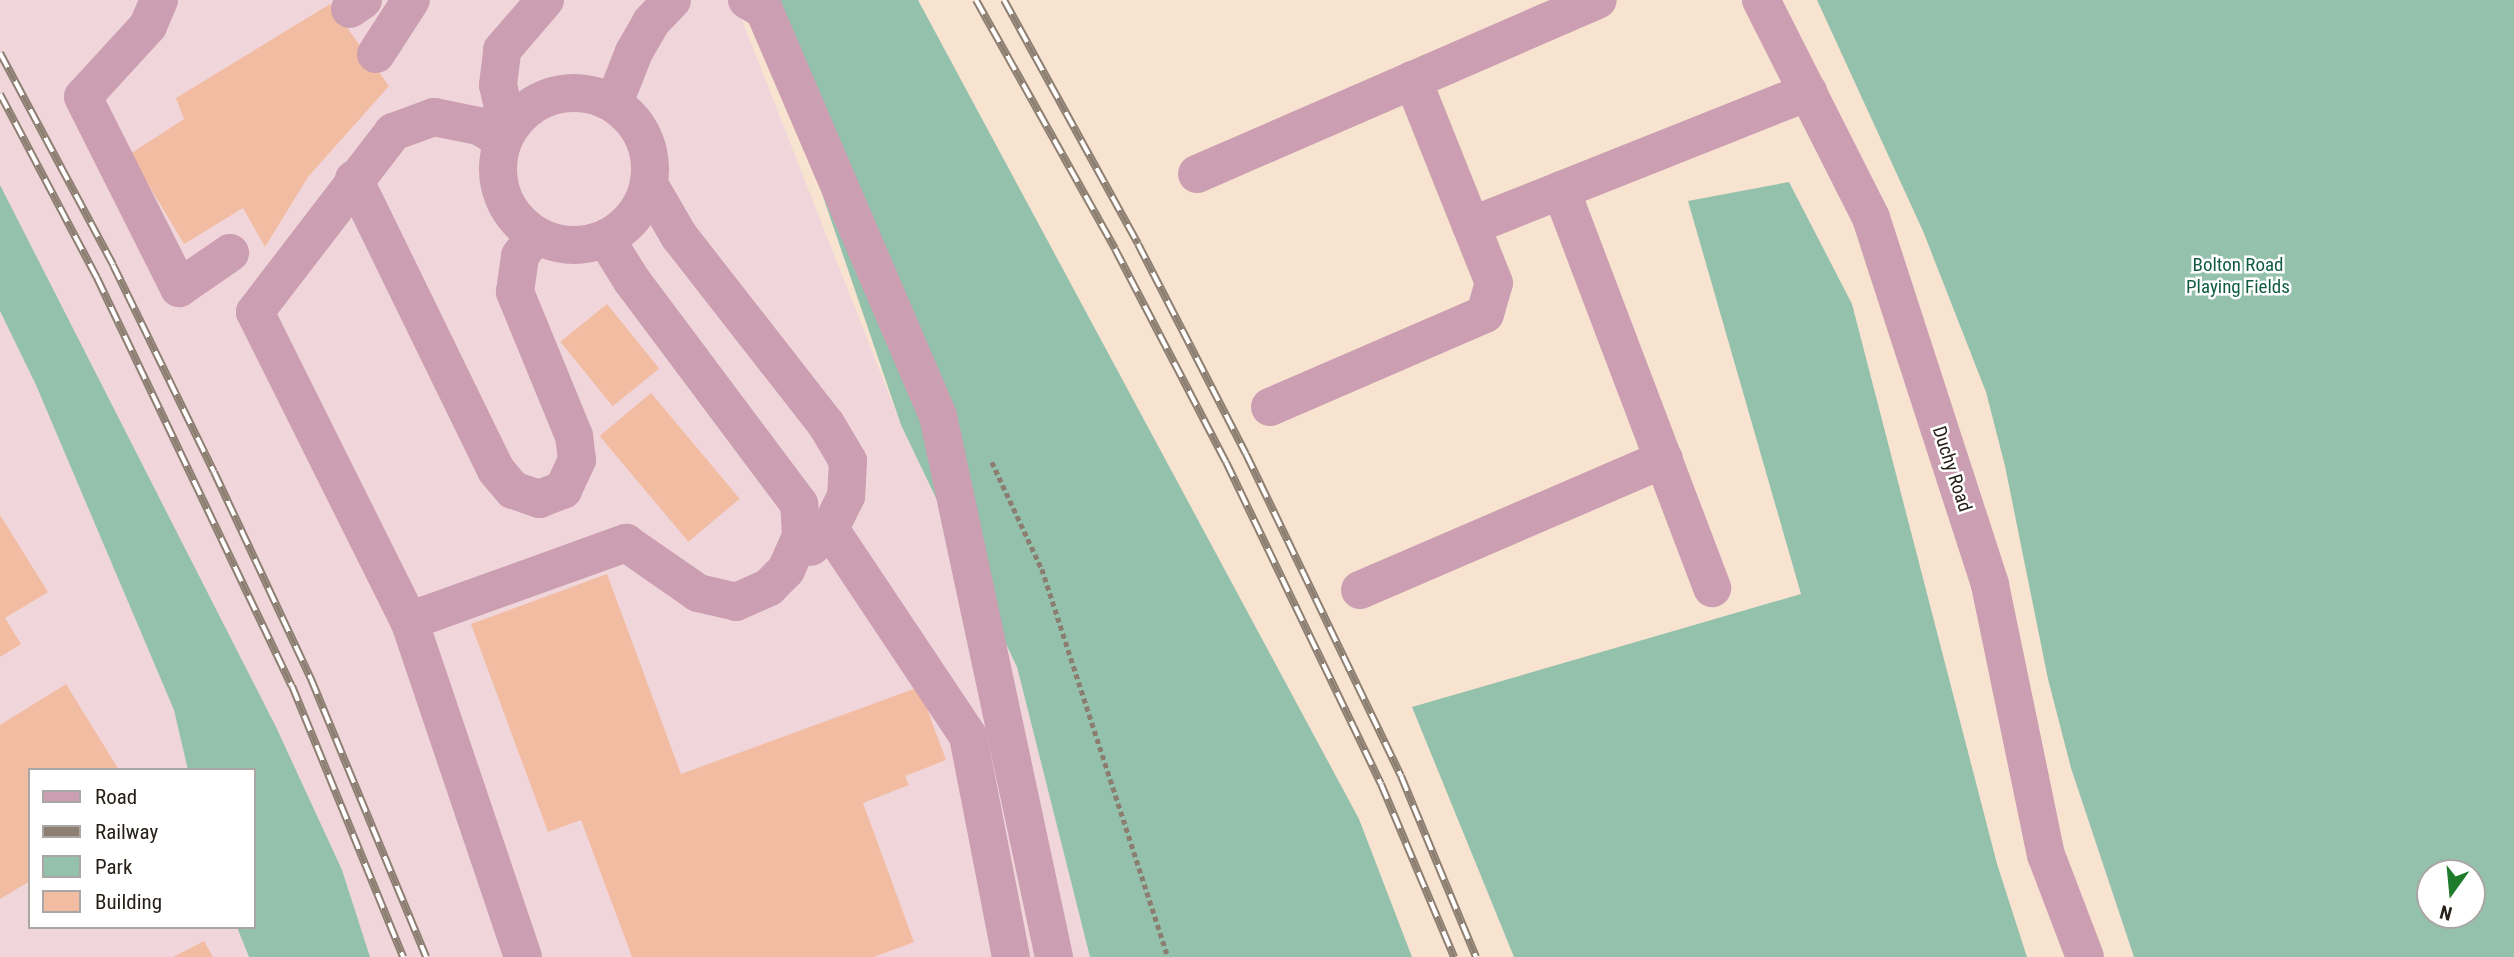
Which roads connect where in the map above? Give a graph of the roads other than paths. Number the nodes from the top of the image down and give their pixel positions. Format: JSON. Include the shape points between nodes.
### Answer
{"nodes":[{"id":1,"x":159,"y":0,"type":"edge"},
{"id":2,"x":411,"y":0,"type":"edge"},
{"id":3,"x":545,"y":0,"type":"edge"},
{"id":4,"x":672,"y":0,"type":"edge"},
{"id":5,"x":747,"y":0,"type":"edge"},
{"id":6,"x":1598,"y":0,"type":"edge"},
{"id":7,"x":1761,"y":0,"type":"edge"},
{"id":8,"x":376,"y":54,"type":"dead end"},
{"id":9,"x":1413,"y":80,"type":"junction"},
{"id":10,"x":1808,"y":92,"type":"junction"},
{"id":11,"x":614,"y":103,"type":"junction"},
{"id":12,"x":505,"y":134,"type":"junction"},
{"id":13,"x":1197,"y":174,"type":"dead end"},
{"id":14,"x":354,"y":179,"type":"junction"},
{"id":15,"x":650,"y":186,"type":"junction"},
{"id":16,"x":1561,"y":190,"type":"junction"},
{"id":17,"x":1471,"y":226,"type":"junction"},
{"id":18,"x":535,"y":235,"type":"junction"},
{"id":19,"x":606,"y":239,"type":"junction"},
{"id":20,"x":230,"y":253,"type":"dead end"},
{"id":21,"x":1270,"y":407,"type":"dead end"},
{"id":22,"x":1664,"y":459,"type":"junction"},
{"id":23,"x":830,"y":529,"type":"junction"},
{"id":24,"x":786,"y":570,"type":"junction"},
{"id":25,"x":1712,"y":588,"type":"dead end"},
{"id":26,"x":1360,"y":590,"type":"dead end"},
{"id":27,"x":409,"y":621,"type":"junction"},
{"id":28,"x":523,"y":957,"type":"edge"},
{"id":29,"x":1011,"y":957,"type":"edge"},
{"id":30,"x":1054,"y":957,"type":"edge"},
{"id":31,"x":2085,"y":957,"type":"edge"}],
"edges":[{"from":1,"to":20,"type":"street","via":[[148,26],[83,97],[178,288]]},
{"from":2,"to":8,"type":"street"},
{"from":3,"to":12,"type":"street","via":[[502,50],[498,85]]},
{"from":4,"to":11,"type":"street","via":[[651,22],[634,52]]},
{"from":5,"to":30,"type":"street","via":[[764,10],[938,416]]},
{"from":6,"to":9,"type":"street"},
{"from":7,"to":10,"type":"street","name":"Duchy Road"},
{"from":9,"to":13,"type":"street"},
{"from":9,"to":17,"type":"street"},
{"from":10,"to":16,"type":"street"},
{"from":10,"to":31,"type":"street","name":"Duchy Road","via":[[1871,218],[1986,572],[2046,855]]},
{"from":11,"to":12,"type":"street","via":[[590,93],[563,93],[538,101]]},
{"from":11,"to":15,"type":"street","via":[[633,119],[646,140]]},
{"from":12,"to":14,"type":"street","via":[[456,120],[419,120],[393,132]]},
{"from":12,"to":18,"type":"street","via":[[497,168],[502,196],[515,218]]},
{"from":14,"to":18,"type":"street","via":[[496,470],[513,490],[539,499],[563,490],[577,460],[574,436],[515,292],[520,256]]},
{"from":14,"to":27,"type":"street","via":[[255,312]]},
{"from":15,"to":19,"type":"street","via":[[634,216]]},
{"from":15,"to":23,"type":"street","via":[[679,236],[826,424],[848,461],[846,496]]},
{"from":16,"to":17,"type":"street"},
{"from":16,"to":22,"type":"street"},
{"from":17,"to":21,"type":"street","via":[[1494,283],[1485,314]]},
{"from":18,"to":19,"type":"street","via":[[558,244],[583,245]]},
{"from":19,"to":24,"type":"street","via":[[632,281],[799,504],[802,537]]},
{"from":22,"to":25,"type":"street"},
{"from":22,"to":26,"type":"street"},
{"from":23,"to":24,"type":"street"},
{"from":23,"to":29,"type":"street","via":[[968,736]]},
{"from":24,"to":27,"type":"street","via":[[769,587],[736,601],[698,593],[626,543]]},
{"from":27,"to":28,"type":"street"}]}
